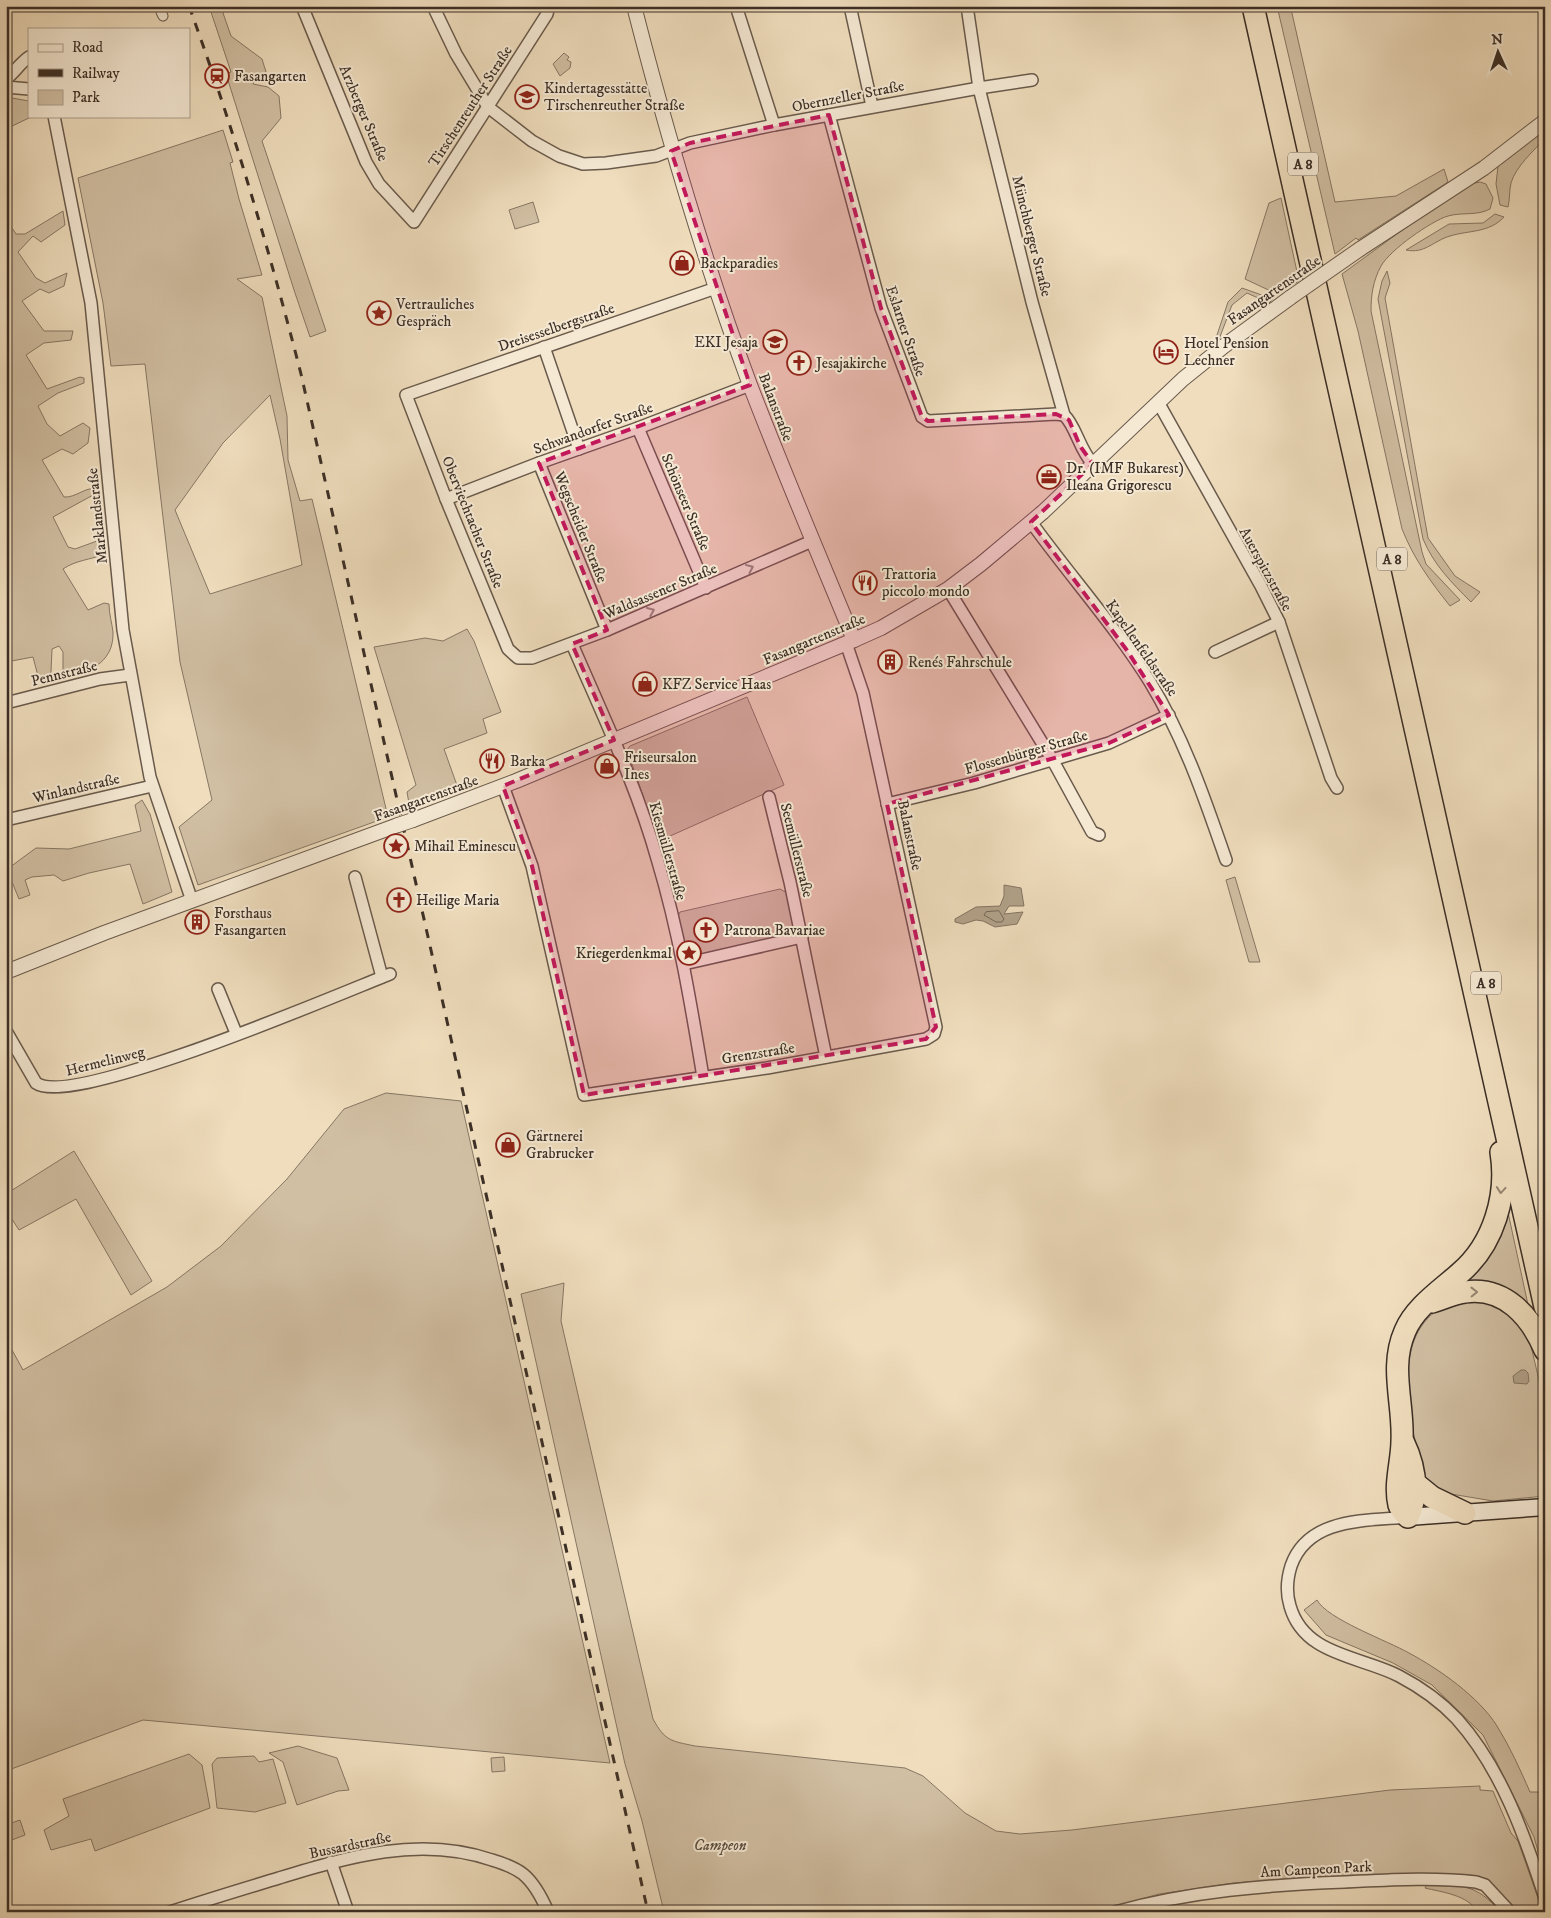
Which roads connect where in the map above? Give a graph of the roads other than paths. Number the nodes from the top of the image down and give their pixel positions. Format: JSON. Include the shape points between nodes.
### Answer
{"nodes":[{"id":1,"x":302,"y":6,"type":"edge"},
{"id":2,"x":433,"y":6,"type":"edge"},
{"id":3,"x":549,"y":6,"type":"edge"},
{"id":4,"x":634,"y":6,"type":"edge"},
{"id":5,"x":736,"y":6,"type":"edge"},
{"id":6,"x":850,"y":6,"type":"edge"},
{"id":7,"x":967,"y":6,"type":"edge"},
{"id":8,"x":1253,"y":6,"type":"edge"},
{"id":9,"x":1267,"y":6,"type":"edge"},
{"id":10,"x":28,"y":58,"type":"edge"},
{"id":11,"x":19,"y":69,"type":"junction"},
{"id":12,"x":6,"y":79,"type":"edge"},
{"id":13,"x":1032,"y":80,"type":"dead end"},
{"id":14,"x":6,"y":87,"type":"edge"},
{"id":15,"x":979,"y":88,"type":"junction"},
{"id":16,"x":28,"y":89,"type":"edge"},
{"id":17,"x":872,"y":106,"type":"junction"},
{"id":18,"x":488,"y":107,"type":"junction"},
{"id":19,"x":829,"y":115,"type":"junction"},
{"id":20,"x":53,"y":118,"type":"edge"},
{"id":21,"x":1545,"y":121,"type":"edge"},
{"id":22,"x":774,"y":125,"type":"junction"},
{"id":23,"x":672,"y":151,"type":"junction"},
{"id":24,"x":414,"y":222,"type":"joint"},
{"id":25,"x":716,"y":288,"type":"junction"},
{"id":26,"x":544,"y":347,"type":"junction"},
{"id":27,"x":750,"y":385,"type":"junction"},
{"id":28,"x":406,"y":394,"type":"joint"},
{"id":29,"x":1158,"y":402,"type":"junction"},
{"id":30,"x":1064,"y":415,"type":"junction"},
{"id":31,"x":638,"y":428,"type":"junction"},
{"id":32,"x":579,"y":449,"type":"junction"},
{"id":33,"x":539,"y":462,"type":"junction"},
{"id":34,"x":1093,"y":464,"type":"junction"},
{"id":35,"x":446,"y":499,"type":"junction"},
{"id":36,"x":1031,"y":522,"type":"junction"},
{"id":37,"x":812,"y":541,"type":"junction"},
{"id":38,"x":706,"y":588,"type":"junction"},
{"id":39,"x":948,"y":589,"type":"junction"},
{"id":40,"x":1279,"y":622,"type":"junction"},
{"id":41,"x":607,"y":630,"type":"junction"},
{"id":42,"x":850,"y":642,"type":"junction"},
{"id":43,"x":572,"y":644,"type":"junction"},
{"id":44,"x":1216,"y":652,"type":"dead end"},
{"id":45,"x":518,"y":658,"type":"joint"},
{"id":46,"x":130,"y":675,"type":"junction"},
{"id":47,"x":6,"y":703,"type":"edge"},
{"id":48,"x":1169,"y":715,"type":"junction"},
{"id":49,"x":614,"y":740,"type":"junction"},
{"id":50,"x":1052,"y":759,"type":"junction"},
{"id":51,"x":152,"y":786,"type":"junction"},
{"id":52,"x":503,"y":786,"type":"junction"},
{"id":53,"x":1337,"y":788,"type":"dead end"},
{"id":54,"x":769,"y":797,"type":"dead end"},
{"id":55,"x":887,"y":804,"type":"junction"},
{"id":56,"x":6,"y":820,"type":"edge"},
{"id":57,"x":1099,"y":835,"type":"dead end"},
{"id":58,"x":1226,"y":860,"type":"dead end"},
{"id":59,"x":354,"y":877,"type":"dead end"},
{"id":60,"x":192,"y":901,"type":"junction"},
{"id":61,"x":802,"y":936,"type":"junction"},
{"id":62,"x":684,"y":964,"type":"junction"},
{"id":63,"x":6,"y":972,"type":"edge"},
{"id":64,"x":218,"y":989,"type":"dead end"},
{"id":65,"x":6,"y":1031,"type":"edge"},
{"id":66,"x":236,"y":1033,"type":"junction"},
{"id":67,"x":934,"y":1034,"type":"joint"},
{"id":68,"x":826,"y":1057,"type":"junction"},
{"id":69,"x":703,"y":1077,"type":"junction"},
{"id":70,"x":1501,"y":1108,"type":"junction"},
{"id":71,"x":1545,"y":1239,"type":"edge"},
{"id":72,"x":1427,"y":1303,"type":"junction"},
{"id":73,"x":1545,"y":1307,"type":"edge"},
{"id":74,"x":1545,"y":1350,"type":"edge"},
{"id":75,"x":1402,"y":1441,"type":"junction"},
{"id":76,"x":1416,"y":1484,"type":"junction"},
{"id":77,"x":1545,"y":1507,"type":"edge"},
{"id":78,"x":1465,"y":1513,"type":"junction"},
{"id":79,"x":1408,"y":1517,"type":"junction"},
{"id":80,"x":331,"y":1862,"type":"junction"},
{"id":81,"x":1545,"y":1898,"type":"edge"},
{"id":82,"x":170,"y":1912,"type":"edge"},
{"id":83,"x":348,"y":1912,"type":"edge"},
{"id":84,"x":548,"y":1912,"type":"edge"},
{"id":85,"x":1115,"y":1912,"type":"edge"},
{"id":86,"x":1510,"y":1912,"type":"edge"}],
"edges":[{"from":1,"to":24,"type":"street","name":"Arzberger Straße","via":[[366,162],[379,184]]},
{"from":2,"to":18,"type":"street","via":[[456,54]]},
{"from":3,"to":18,"type":"street","name":"Tirschenreuther Straße"},
{"from":4,"to":23,"type":"street","name":"Balanstraße"},
{"from":5,"to":22,"type":"street"},
{"from":6,"to":17,"type":"street"},
{"from":7,"to":15,"type":"street","name":"Münchberger Straße"},
{"from":8,"to":70,"type":"highway","number":"A 8"},
{"from":9,"to":71,"type":"highway","number":"A 8"},
{"from":10,"to":11,"type":"street"},
{"from":11,"to":12,"type":"street"},
{"from":11,"to":16,"type":"street","via":[[19,79]]},
{"from":13,"to":15,"type":"street","name":"Obernzeller Straße"},
{"from":14,"to":16,"type":"street"},
{"from":15,"to":17,"type":"street","name":"Obernzeller Straße"},
{"from":15,"to":30,"type":"street","name":"Münchberger Straße","via":[[1032,302]]},
{"from":17,"to":19,"type":"street","name":"Obernzeller Straße"},
{"from":18,"to":23,"type":"street","name":"Obernzeller Straße","via":[[532,141],[572,161],[606,163]]},
{"from":18,"to":24,"type":"street","name":"Tirschenreuther Straße"},
{"from":19,"to":22,"type":"street","name":"Obernzeller Straße"},
{"from":19,"to":30,"type":"street","name":"Eslarner Straße","via":[[881,308],[922,417],[928,421]]},
{"from":20,"to":46,"type":"street","name":"Marklandstraße","via":[[91,303]]},
{"from":21,"to":29,"type":"street","name":"Fasangartenstraße","bridge":true,"via":[[1484,168],[1291,297],[1211,356]]},
{"from":22,"to":23,"type":"street","name":"Obernzeller Straße","via":[[690,143]]},
{"from":23,"to":25,"type":"street","name":"Balanstraße"},
{"from":25,"to":26,"type":"street","name":"Dreisesselbergstraße"},
{"from":25,"to":27,"type":"street","name":"Balanstraße"},
{"from":26,"to":28,"type":"street","name":"Dreisesselbergstraße"},
{"from":26,"to":32,"type":"street"},
{"from":27,"to":31,"type":"street","name":"Schwandorfer Straße"},
{"from":27,"to":37,"type":"street","name":"Balanstraße"},
{"from":28,"to":35,"type":"street","name":"Oberviechtacher Straße"},
{"from":29,"to":34,"type":"street","name":"Fasangartenstraße"},
{"from":29,"to":40,"type":"street","name":"Auerspitzstraße"},
{"from":30,"to":34,"type":"street","name":"Münchberger Straße"},
{"from":31,"to":32,"type":"street","name":"Schwandorfer Straße"},
{"from":31,"to":38,"type":"street","name":"Schönseer Straße"},
{"from":32,"to":33,"type":"street","name":"Schwandorfer Straße"},
{"from":33,"to":35,"type":"street","name":"Schwandorfer Straße"},
{"from":33,"to":41,"type":"street","name":"Wegscheider Straße"},
{"from":34,"to":36,"type":"street","name":"Fasangartenstraße"},
{"from":35,"to":45,"type":"street","name":"Oberviechtacher Straße","via":[[508,649]]},
{"from":36,"to":39,"type":"street","name":"Fasangartenstraße"},
{"from":36,"to":48,"type":"street","name":"Kapellenfeldstraße","via":[[1149,681]]},
{"from":38,"to":37,"type":"street","name":"Waldsassener Straße","one_way":true},
{"from":37,"to":42,"type":"street","name":"Balanstraße"},
{"from":41,"to":38,"type":"street","name":"Waldsassener Straße","one_way":true},
{"from":39,"to":42,"type":"street","name":"Fasangartenstraße"},
{"from":39,"to":50,"type":"street"},
{"from":40,"to":44,"type":"street"},
{"from":40,"to":53,"type":"street","name":"Auerspitzstraße"},
{"from":41,"to":43,"type":"street","name":"Waldsassener Straße"},
{"from":42,"to":49,"type":"street","name":"Fasangartenstraße"},
{"from":42,"to":55,"type":"street","name":"Balanstraße"},
{"from":43,"to":45,"type":"street","name":"Waldsassener Straße","via":[[532,658]]},
{"from":43,"to":49,"type":"street","name":"Kiesmüllerstraße"},
{"from":46,"to":47,"type":"street","name":"Pennstraße","via":[[100,679]]},
{"from":46,"to":51,"type":"street","name":"Marklandstraße"},
{"from":48,"to":50,"type":"street","name":"Flossenbürger Straße","via":[[1109,744]]},
{"from":48,"to":58,"type":"street","name":"Kapellenfeldstraße","via":[[1196,774]]},
{"from":49,"to":52,"type":"street","name":"Fasangartenstraße"},
{"from":49,"to":62,"type":"street","name":"Kiesmüllerstraße","via":[[659,863]]},
{"from":50,"to":55,"type":"street","name":"Flossenbürger Straße","via":[[974,783]]},
{"from":50,"to":57,"type":"street","via":[[1092,832]]},
{"from":51,"to":56,"type":"street","name":"Winlandstraße"},
{"from":51,"to":60,"type":"street","name":"Marklandstraße"},
{"from":52,"to":60,"type":"street","name":"Fasangartenstraße","bridge":true},
{"from":52,"to":69,"type":"street","name":"Grenzstraße","via":[[532,866],[584,1095]]},
{"from":54,"to":61,"type":"street","name":"Seemüllerstraße"},
{"from":55,"to":67,"type":"street","name":"Balanstraße","via":[[936,1027]]},
{"from":59,"to":66,"type":"street","name":"Hermelinweg","via":[[386,976]]},
{"from":60,"to":63,"type":"street","name":"Fasangartenstraße"},
{"from":61,"to":62,"type":"street"},
{"from":61,"to":68,"type":"street","name":"Seemüllerstraße"},
{"from":62,"to":69,"type":"street","name":"Kiesmüllerstraße"},
{"from":64,"to":66,"type":"street"},
{"from":65,"to":66,"type":"street","name":"Hermelinweg","via":[[33,1079],[42,1087],[49,1088],[119,1076]]},
{"from":67,"to":68,"type":"street","name":"Grenzstraße","via":[[926,1039]]},
{"from":68,"to":69,"type":"street","name":"Grenzstraße"},
{"from":70,"to":72,"type":"highway","one_way":true,"via":[[1496,1122],[1502,1157],[1502,1187],[1491,1230],[1472,1261]]},
{"from":70,"to":73,"type":"highway","number":"A 8"},
{"from":72,"to":74,"type":"highway","one_way":true,"via":[[1465,1292],[1496,1294],[1522,1312]]},
{"from":72,"to":75,"type":"highway","via":[[1408,1326],[1399,1352]]},
{"from":75,"to":76,"type":"highway","via":[[1409,1453]]},
{"from":75,"to":79,"type":"highway","via":[[1399,1454],[1400,1507]]},
{"from":76,"to":78,"type":"highway"},
{"from":76,"to":79,"type":"highway","via":[[1416,1498]]},
{"from":77,"to":78,"type":"main road"},
{"from":78,"to":79,"type":"main road"},
{"from":79,"to":81,"type":"street","via":[[1341,1524],[1313,1535],[1296,1553],[1288,1577],[1291,1612],[1317,1644],[1399,1676],[1438,1702],[1469,1734],[1504,1794]]},
{"from":80,"to":82,"type":"street","name":"Bussardstraße"},
{"from":80,"to":83,"type":"street"},
{"from":80,"to":84,"type":"street","name":"Bussardstraße","via":[[403,1849],[430,1848],[479,1855],[522,1874],[537,1891]]},
{"from":85,"to":86,"type":"street","name":"Am Campeon Park","via":[[1159,1900],[1235,1888],[1388,1880],[1476,1882],[1485,1885]]}]}
